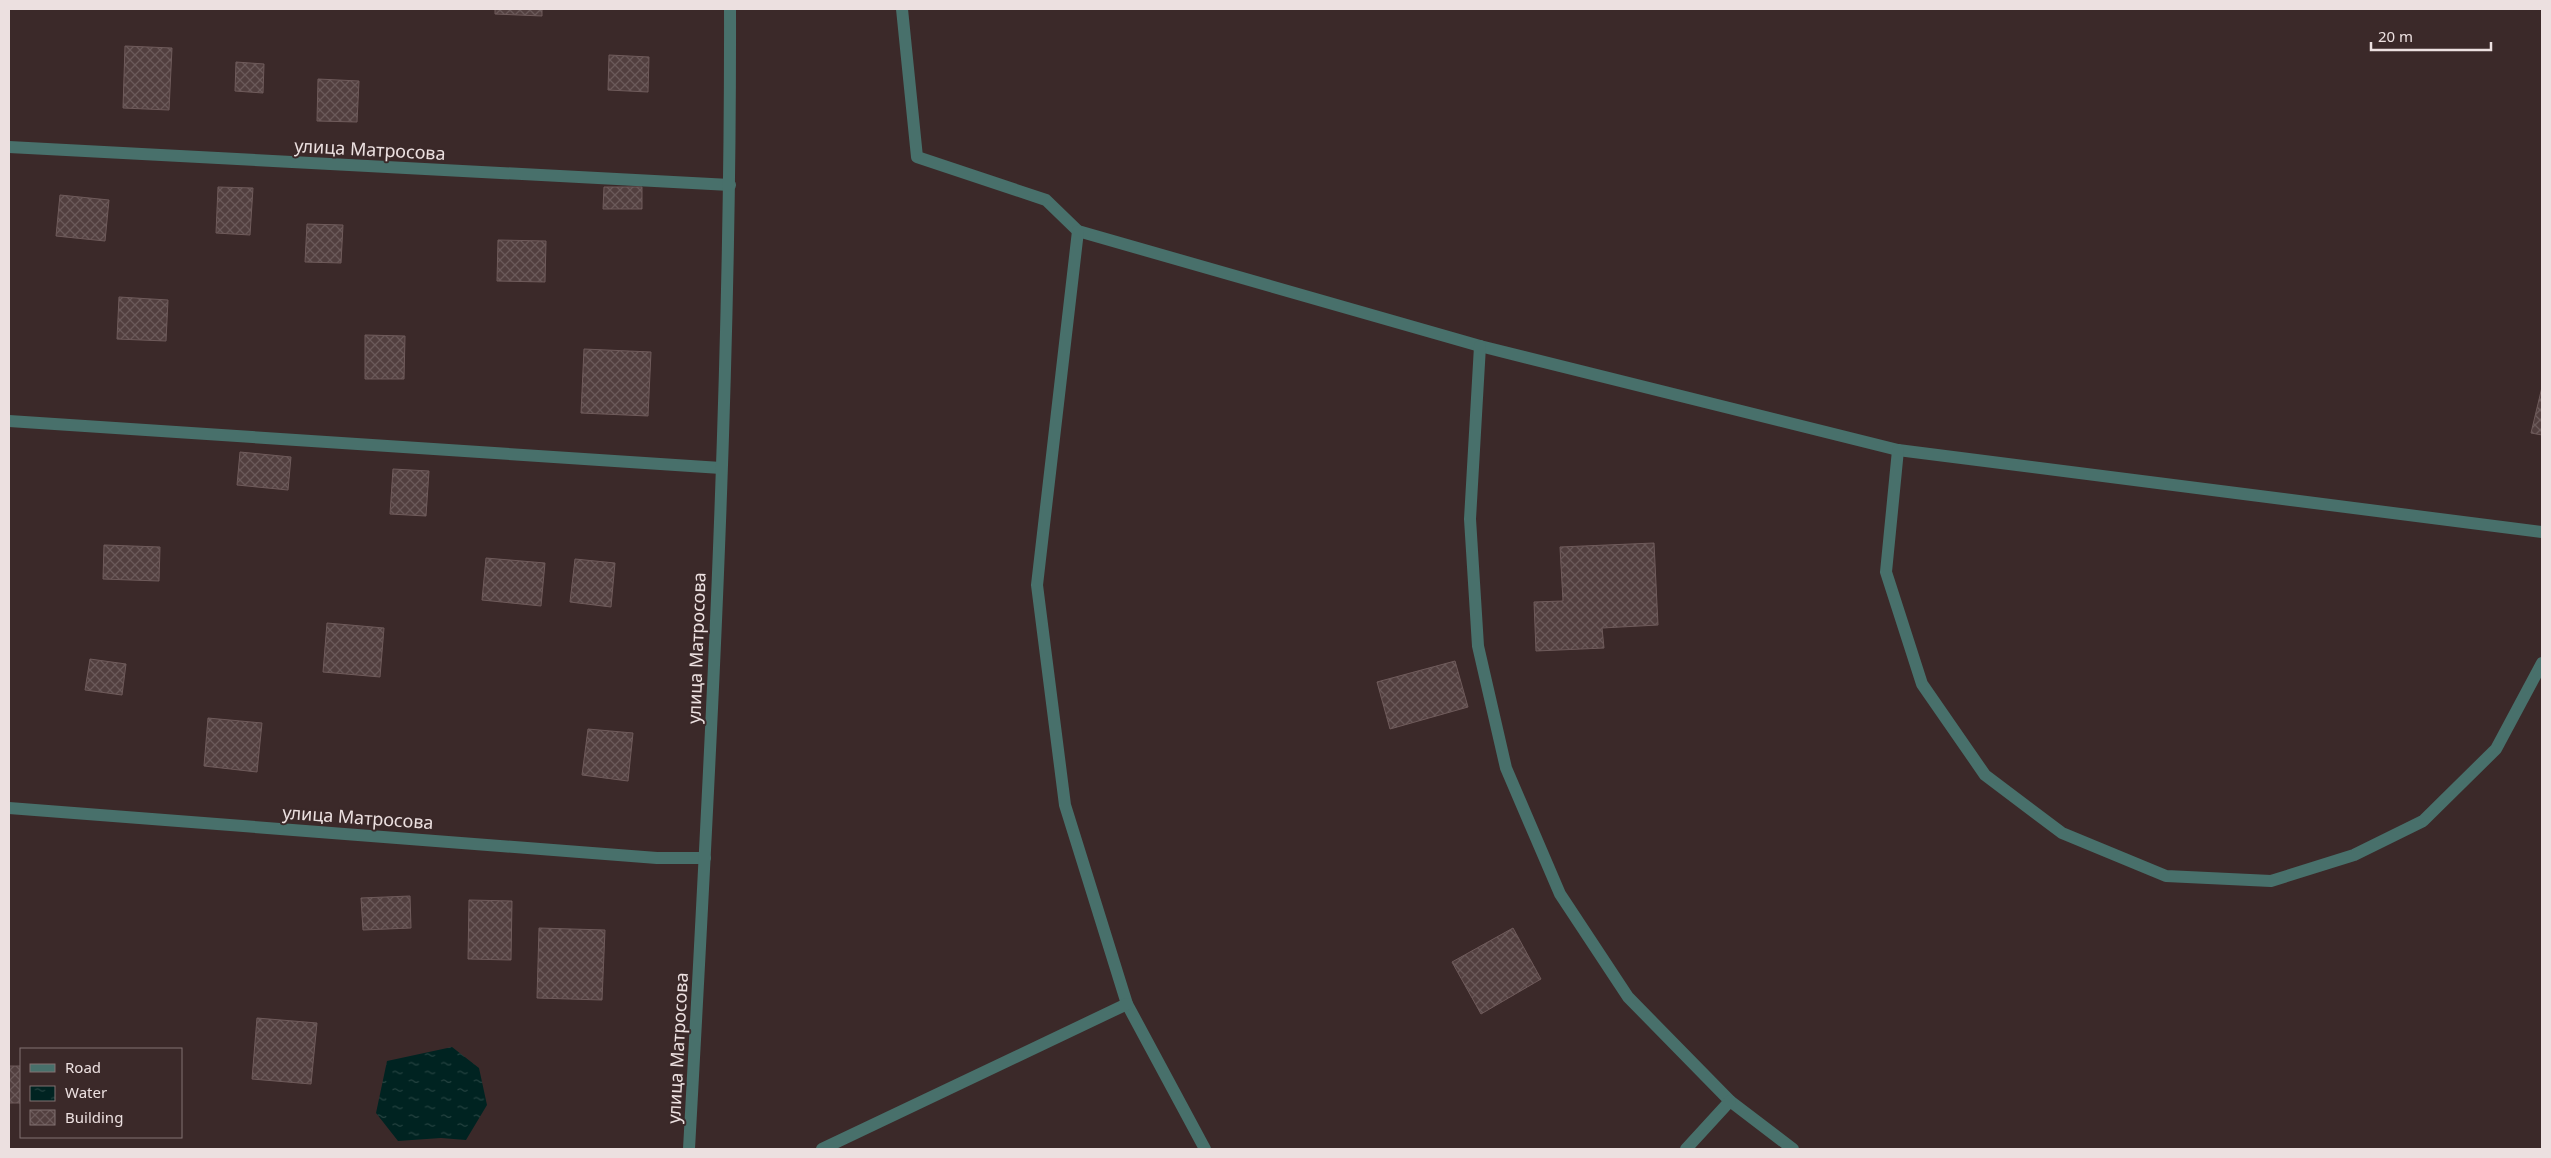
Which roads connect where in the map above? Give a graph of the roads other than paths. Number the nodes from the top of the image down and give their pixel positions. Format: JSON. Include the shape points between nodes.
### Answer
{"nodes":[{"id":1,"x":730,"y":9,"type":"edge"},
{"id":2,"x":902,"y":9,"type":"edge"},
{"id":3,"x":9,"y":148,"type":"edge"},
{"id":4,"x":730,"y":185,"type":"junction"},
{"id":5,"x":1078,"y":231,"type":"junction"},
{"id":6,"x":1480,"y":346,"type":"junction"},
{"id":7,"x":9,"y":421,"type":"edge"},
{"id":8,"x":1898,"y":450,"type":"junction"},
{"id":9,"x":721,"y":468,"type":"junction"},
{"id":10,"x":2542,"y":532,"type":"edge"},
{"id":11,"x":2542,"y":663,"type":"edge"},
{"id":12,"x":9,"y":808,"type":"edge"},
{"id":13,"x":705,"y":858,"type":"junction"},
{"id":14,"x":1127,"y":1004,"type":"junction"},
{"id":15,"x":1730,"y":1101,"type":"junction"},
{"id":16,"x":689,"y":1149,"type":"edge"},
{"id":17,"x":822,"y":1149,"type":"edge"},
{"id":18,"x":1205,"y":1149,"type":"edge"},
{"id":19,"x":1686,"y":1149,"type":"edge"},
{"id":20,"x":1793,"y":1149,"type":"edge"}],
"edges":[{"from":1,"to":4,"type":"street","name":"улица Матросова"},
{"from":2,"to":5,"type":"street","via":[[917,156],[1046,200]]},
{"from":3,"to":4,"type":"street","name":"улица Матросова"},
{"from":4,"to":9,"type":"street","name":"улица Матросова"},
{"from":5,"to":6,"type":"street"},
{"from":5,"to":14,"type":"street","via":[[1037,585],[1065,805]]},
{"from":6,"to":8,"type":"street"},
{"from":6,"to":15,"type":"street","via":[[1470,519],[1478,646],[1506,768],[1560,894],[1628,997]]},
{"from":7,"to":9,"type":"street"},
{"from":8,"to":10,"type":"street"},
{"from":8,"to":11,"type":"street","via":[[1886,572],[1922,684],[1985,775],[2062,833],[2166,876],[2271,880],[2354,855],[2423,821],[2496,749]]},
{"from":9,"to":13,"type":"street","name":"улица Матросова"},
{"from":12,"to":13,"type":"street","name":"улица Матросова","via":[[656,858]]},
{"from":13,"to":16,"type":"street","name":"улица Матросова"},
{"from":14,"to":17,"type":"street"},
{"from":14,"to":18,"type":"street"},
{"from":15,"to":19,"type":"street"},
{"from":15,"to":20,"type":"street"}]}
